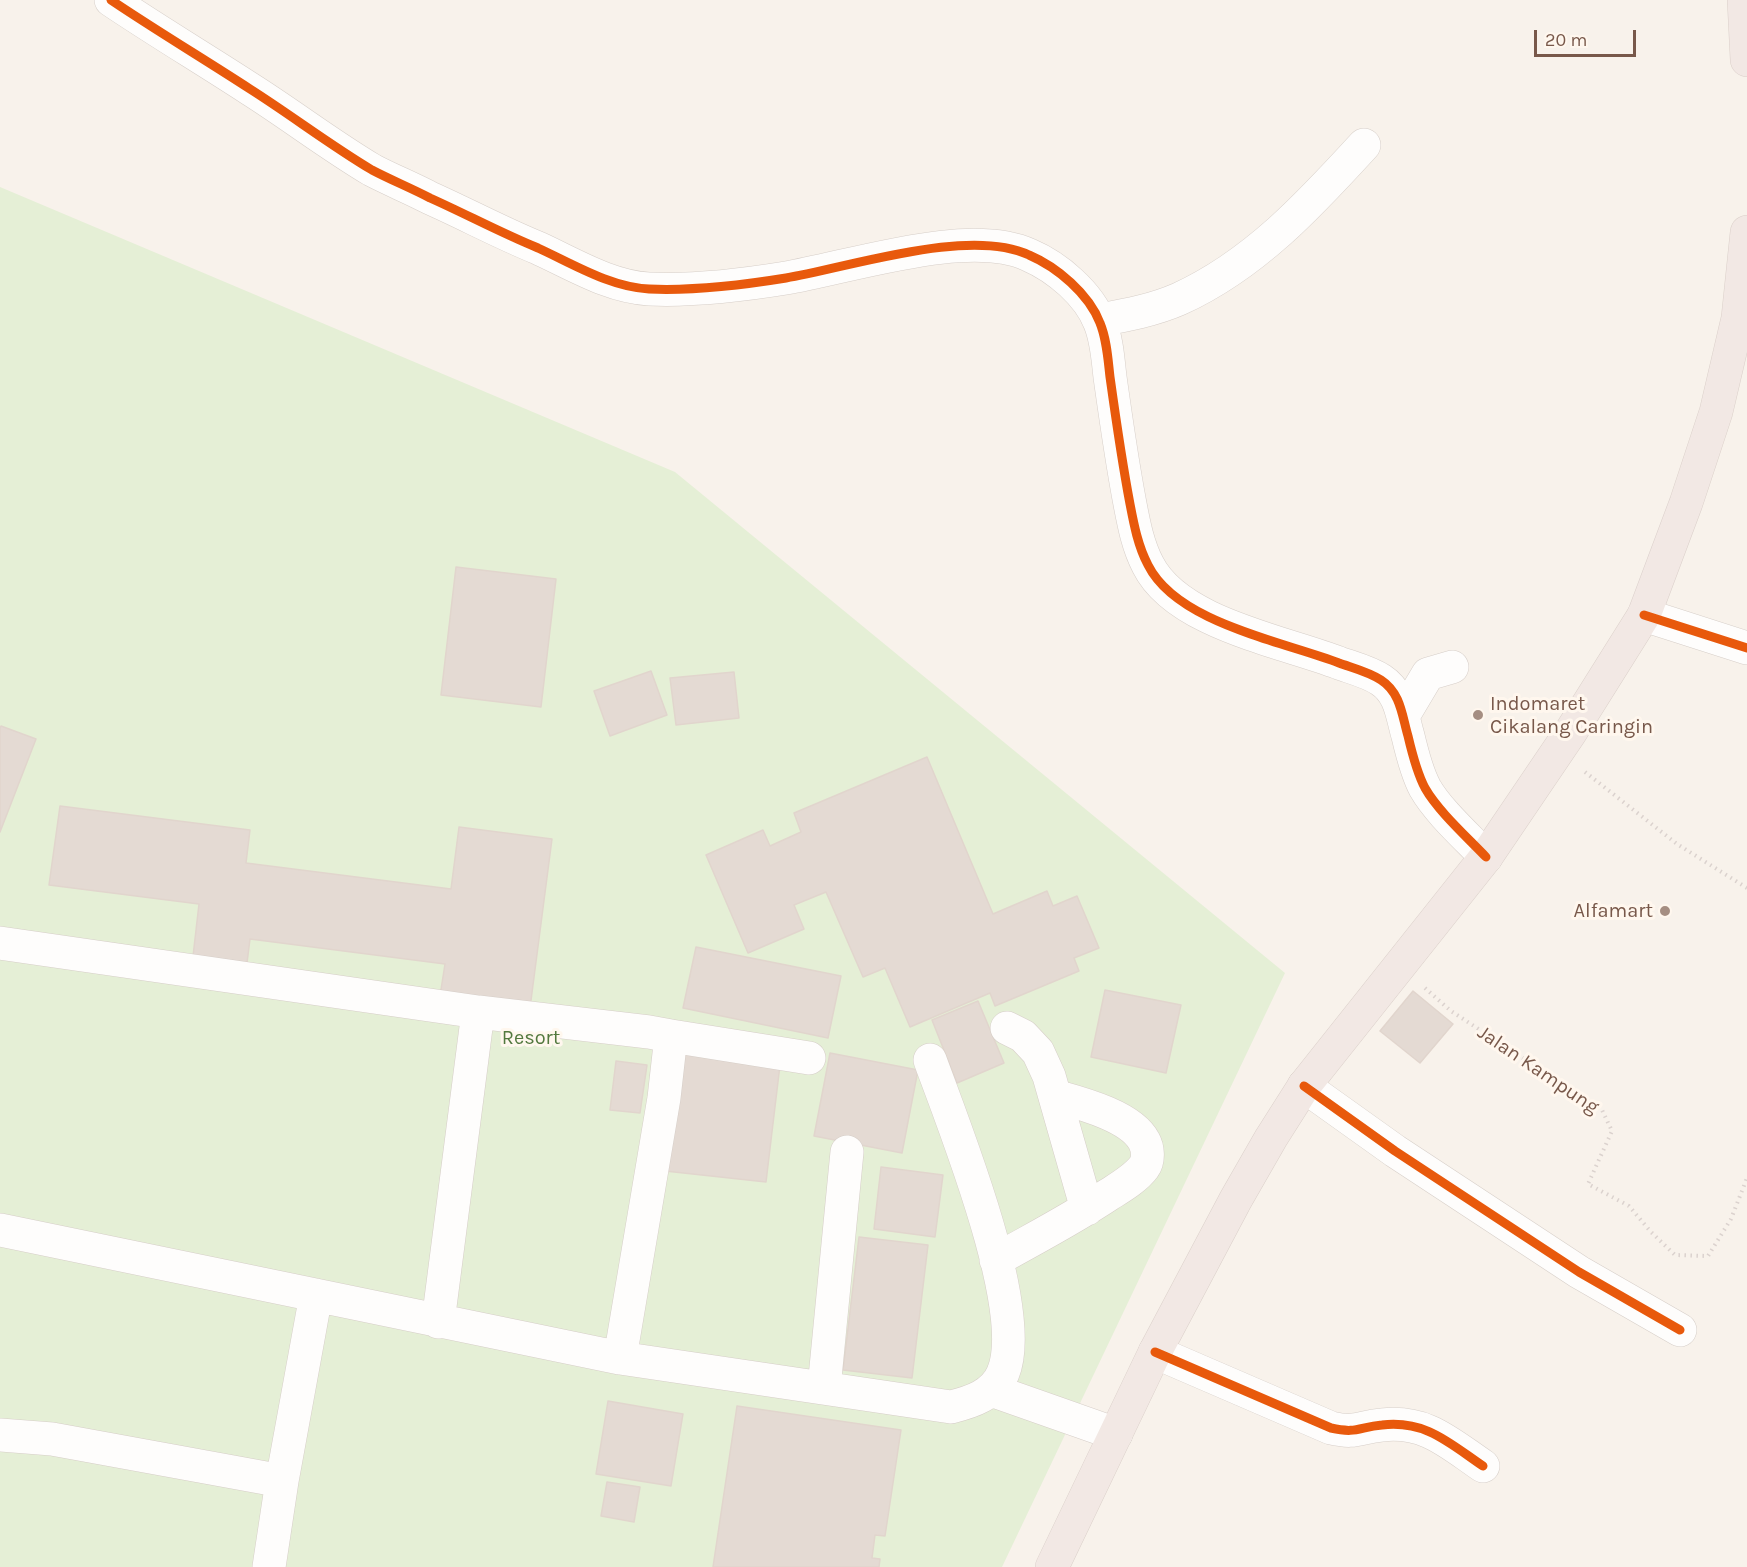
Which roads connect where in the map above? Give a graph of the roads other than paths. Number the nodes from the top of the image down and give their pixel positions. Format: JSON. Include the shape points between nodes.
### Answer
{"nodes":[{"id":1,"x":111,"y":0,"type":"edge"},
{"id":2,"x":1744,"y":0,"type":"edge"},
{"id":3,"x":1747,"y":60,"type":"edge"},
{"id":4,"x":1364,"y":145,"type":"dead end"},
{"id":5,"x":1747,"y":232,"type":"edge"},
{"id":6,"x":1100,"y":320,"type":"junction"},
{"id":7,"x":1644,"y":615,"type":"junction"},
{"id":8,"x":1747,"y":648,"type":"edge"},
{"id":9,"x":1452,"y":666,"type":"dead end"},
{"id":10,"x":1403,"y":717,"type":"junction"},
{"id":11,"x":1486,"y":857,"type":"junction"},
{"id":12,"x":0,"y":943,"type":"edge"},
{"id":13,"x":478,"y":1012,"type":"junction"},
{"id":14,"x":1007,"y":1028,"type":"dead end"},
{"id":15,"x":672,"y":1036,"type":"junction"},
{"id":16,"x":809,"y":1058,"type":"dead end"},
{"id":17,"x":930,"y":1060,"type":"dead end"},
{"id":18,"x":1304,"y":1086,"type":"junction"},
{"id":19,"x":1055,"y":1096,"type":"junction"},
{"id":20,"x":847,"y":1152,"type":"dead end"},
{"id":21,"x":1087,"y":1209,"type":"junction"},
{"id":22,"x":0,"y":1230,"type":"edge"},
{"id":23,"x":996,"y":1260,"type":"junction"},
{"id":24,"x":316,"y":1295,"type":"junction"},
{"id":25,"x":438,"y":1322,"type":"junction"},
{"id":26,"x":1680,"y":1330,"type":"dead end"},
{"id":27,"x":1155,"y":1352,"type":"junction"},
{"id":28,"x":620,"y":1358,"type":"junction"},
{"id":29,"x":824,"y":1388,"type":"junction"},
{"id":30,"x":992,"y":1389,"type":"junction"},
{"id":31,"x":1116,"y":1434,"type":"junction"},
{"id":32,"x":0,"y":1435,"type":"edge"},
{"id":33,"x":1484,"y":1466,"type":"dead end"},
{"id":34,"x":282,"y":1481,"type":"junction"},
{"id":35,"x":269,"y":1567,"type":"edge"},
{"id":36,"x":1052,"y":1567,"type":"edge"}],
"edges":[{"from":1,"to":6,"type":"street","via":[[372,169],[500,232],[620,284],[653,289],[753,283],[904,253],[974,245],[1026,253],[1047,265],[1080,292]]},
{"from":2,"to":3,"type":"highway"},
{"from":4,"to":6,"type":"street","via":[[1273,239],[1226,272],[1180,299]]},
{"from":5,"to":7,"type":"highway","via":[[1738,318],[1716,412]]},
{"from":6,"to":10,"type":"street","via":[[1124,476],[1142,554],[1151,572],[1178,600],[1201,614],[1379,678],[1395,694]]},
{"from":7,"to":8,"type":"street"},
{"from":7,"to":11,"type":"highway","via":[[1559,751]]},
{"from":9,"to":10,"type":"street","via":[[1428,674]]},
{"from":10,"to":11,"type":"street","via":[[1426,789]]},
{"from":11,"to":18,"type":"highway"},
{"from":12,"to":13,"type":"street"},
{"from":13,"to":15,"type":"street"},
{"from":13,"to":25,"type":"street"},
{"from":14,"to":19,"type":"street","via":[[1023,1036],[1038,1052]]},
{"from":15,"to":16,"type":"street"},
{"from":15,"to":28,"type":"street"},
{"from":17,"to":23,"type":"street"},
{"from":18,"to":26,"type":"street","via":[[1569,1265]]},
{"from":18,"to":27,"type":"highway","via":[[1236,1199]]},
{"from":19,"to":21,"type":"street"},
{"from":19,"to":21,"type":"street","via":[[1124,1123],[1136,1131],[1147,1148],[1144,1166]]},
{"from":20,"to":29,"type":"street"},
{"from":21,"to":23,"type":"street"},
{"from":22,"to":24,"type":"street"},
{"from":23,"to":30,"type":"street","via":[[1009,1330],[1007,1357]]},
{"from":24,"to":25,"type":"street"},
{"from":24,"to":34,"type":"street"},
{"from":25,"to":28,"type":"street"},
{"from":27,"to":31,"type":"highway"},
{"from":27,"to":33,"type":"street","via":[[1331,1428],[1348,1432],[1378,1425],[1412,1425],[1443,1439]]},
{"from":28,"to":29,"type":"street"},
{"from":29,"to":30,"type":"street","via":[[951,1407]]},
{"from":30,"to":31,"type":"street"},
{"from":31,"to":36,"type":"highway"},
{"from":32,"to":34,"type":"street","via":[[52,1439]]},
{"from":34,"to":35,"type":"street"}]}
